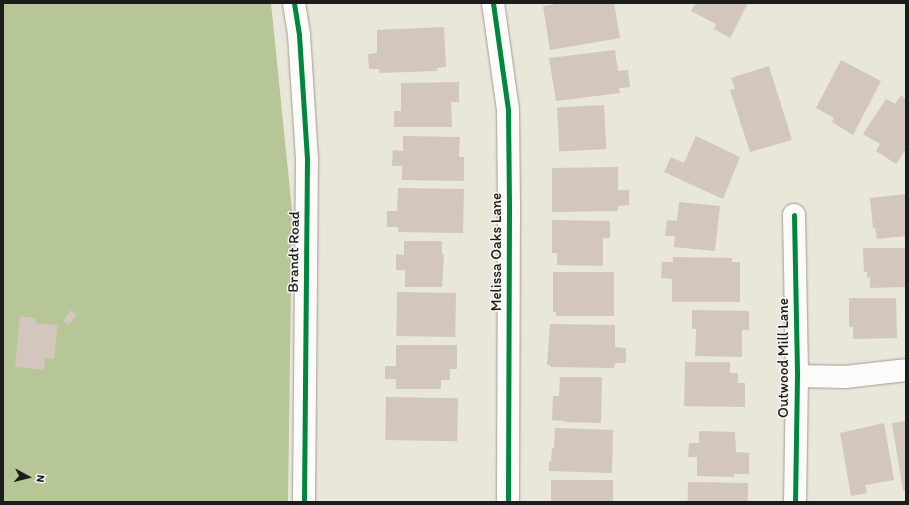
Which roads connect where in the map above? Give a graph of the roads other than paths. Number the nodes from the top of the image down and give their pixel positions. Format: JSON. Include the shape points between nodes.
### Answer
{"nodes":[{"id":1,"x":294,"y":3,"type":"edge"},
{"id":2,"x":493,"y":3,"type":"edge"},
{"id":3,"x":794,"y":215,"type":"dead end"},
{"id":4,"x":906,"y":370,"type":"edge"},
{"id":5,"x":797,"y":376,"type":"junction"},
{"id":6,"x":304,"y":502,"type":"edge"},
{"id":7,"x":508,"y":502,"type":"edge"},
{"id":8,"x":795,"y":502,"type":"edge"}],
"edges":[{"from":1,"to":6,"type":"street","name":"Brandt Road","via":[[299,35],[307,158]]},
{"from":2,"to":7,"type":"street","name":"Melissa Oaks Lane","via":[[508,110]]},
{"from":3,"to":5,"type":"street","name":"Outwood Mill Lane"},
{"from":4,"to":5,"type":"street","via":[[845,377]]},
{"from":5,"to":8,"type":"street","name":"Outwood Mill Lane"}]}
